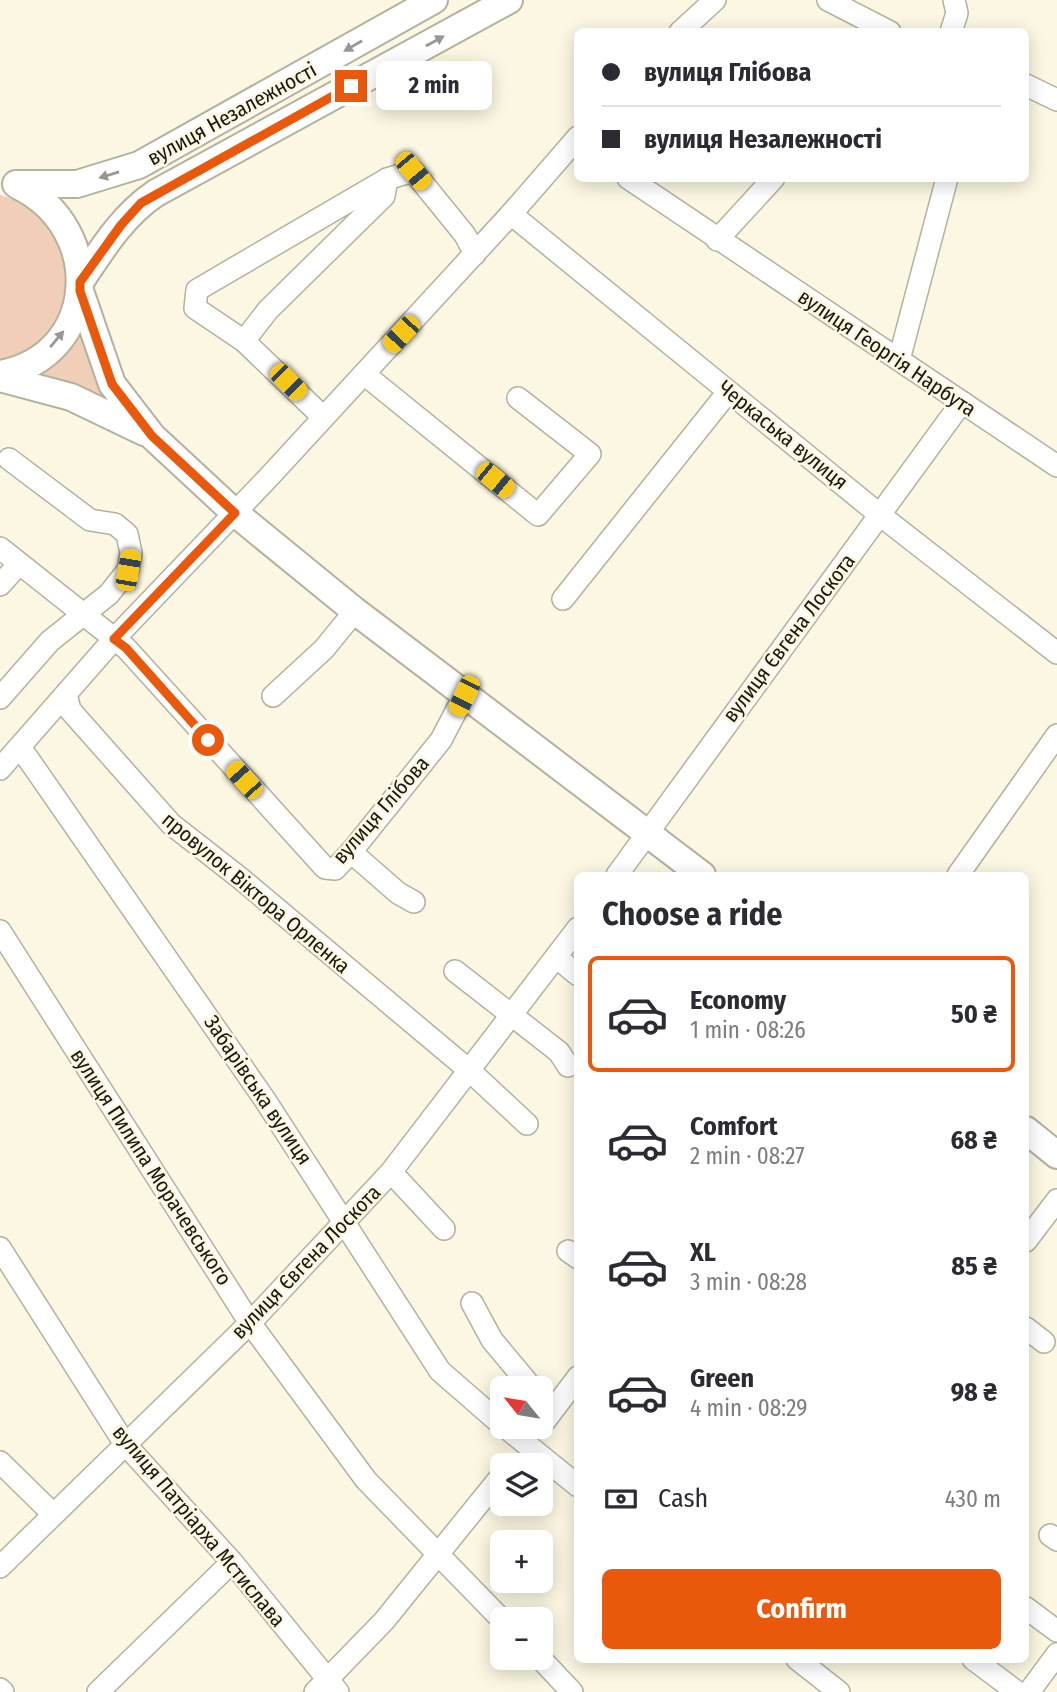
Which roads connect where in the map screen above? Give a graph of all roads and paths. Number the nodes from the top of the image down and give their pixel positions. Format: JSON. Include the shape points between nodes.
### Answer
{"nodes":[{"id":1,"x":434,"y":0,"type":"edge"},
{"id":2,"x":509,"y":0,"type":"edge"},
{"id":3,"x":715,"y":0,"type":"edge"},
{"id":4,"x":828,"y":0,"type":"edge"},
{"id":5,"x":954,"y":0,"type":"edge"},
{"id":6,"x":684,"y":28,"type":"edge"},
{"id":7,"x":882,"y":28,"type":"edge"},
{"id":8,"x":952,"y":28,"type":"edge"},
{"id":9,"x":1029,"y":86,"type":"edge"},
{"id":10,"x":1057,"y":100,"type":"edge"},
{"id":11,"x":574,"y":142,"type":"edge"},
{"id":12,"x":387,"y":179,"type":"junction"},
{"id":13,"x":8,"y":182,"type":"edge"},
{"id":14,"x":634,"y":182,"type":"edge"},
{"id":15,"x":770,"y":182,"type":"edge"},
{"id":16,"x":946,"y":182,"type":"edge"},
{"id":17,"x":512,"y":214,"type":"junction"},
{"id":18,"x":717,"y":240,"type":"junction"},
{"id":19,"x":475,"y":254,"type":"junction"},
{"id":20,"x":80,"y":287,"type":"junction"},
{"id":21,"x":244,"y":341,"type":"junction"},
{"id":22,"x":899,"y":360,"type":"junction"},
{"id":23,"x":364,"y":374,"type":"junction"},
{"id":24,"x":0,"y":376,"type":"edge"},
{"id":25,"x":728,"y":392,"type":"junction"},
{"id":26,"x":518,"y":398,"type":"dead end"},
{"id":27,"x":962,"y":402,"type":"junction"},
{"id":28,"x":323,"y":417,"type":"junction"},
{"id":29,"x":152,"y":436,"type":"junction"},
{"id":30,"x":9,"y":459,"type":"dead end"},
{"id":31,"x":1057,"y":466,"type":"edge"},
{"id":32,"x":235,"y":513,"type":"junction"},
{"id":33,"x":880,"y":514,"type":"junction"},
{"id":34,"x":0,"y":548,"type":"edge"},
{"id":35,"x":19,"y":564,"type":"junction"},
{"id":36,"x":0,"y":585,"type":"edge"},
{"id":37,"x":563,"y":599,"type":"dead end"},
{"id":38,"x":355,"y":611,"type":"junction"},
{"id":39,"x":83,"y":614,"type":"junction"},
{"id":40,"x":114,"y":639,"type":"junction"},
{"id":41,"x":1057,"y":653,"type":"edge"},
{"id":42,"x":66,"y":694,"type":"junction"},
{"id":43,"x":273,"y":696,"type":"dead end"},
{"id":44,"x":464,"y":696,"type":"junction"},
{"id":45,"x":0,"y":698,"type":"edge"},
{"id":46,"x":1057,"y":735,"type":"edge"},
{"id":47,"x":20,"y":747,"type":"junction"},
{"id":48,"x":0,"y":769,"type":"edge"},
{"id":49,"x":646,"y":831,"type":"junction"},
{"id":50,"x":351,"y":852,"type":"junction"},
{"id":51,"x":619,"y":872,"type":"edge"},
{"id":52,"x":698,"y":872,"type":"edge"},
{"id":53,"x":960,"y":872,"type":"edge"},
{"id":54,"x":414,"y":902,"type":"dead end"},
{"id":55,"x":0,"y":931,"type":"edge"},
{"id":56,"x":574,"y":933,"type":"edge"},
{"id":57,"x":556,"y":957,"type":"junction"},
{"id":58,"x":455,"y":971,"type":"dead end"},
{"id":59,"x":574,"y":972,"type":"edge"},
{"id":60,"x":512,"y":1015,"type":"junction"},
{"id":61,"x":568,"y":1066,"type":"dead end"},
{"id":62,"x":470,"y":1071,"type":"junction"},
{"id":63,"x":527,"y":1124,"type":"dead end"},
{"id":64,"x":1029,"y":1132,"type":"edge"},
{"id":65,"x":1057,"y":1155,"type":"edge"},
{"id":66,"x":391,"y":1172,"type":"junction"},
{"id":67,"x":1057,"y":1200,"type":"edge"},
{"id":68,"x":346,"y":1221,"type":"junction"},
{"id":69,"x":444,"y":1229,"type":"dead end"},
{"id":70,"x":1029,"y":1237,"type":"edge"},
{"id":71,"x":0,"y":1248,"type":"edge"},
{"id":72,"x":472,"y":1303,"type":"dead end"},
{"id":73,"x":250,"y":1323,"type":"junction"},
{"id":74,"x":1029,"y":1330,"type":"edge"},
{"id":75,"x":1044,"y":1342,"type":"dead end"},
{"id":76,"x":522,"y":1376,"type":"edge"},
{"id":77,"x":574,"y":1381,"type":"edge"},
{"id":78,"x":553,"y":1404,"type":"edge"},
{"id":79,"x":490,"y":1415,"type":"edge"},
{"id":80,"x":518,"y":1439,"type":"edge"},
{"id":81,"x":530,"y":1439,"type":"edge"},
{"id":82,"x":125,"y":1444,"type":"junction"},
{"id":83,"x":526,"y":1446,"type":"junction"},
{"id":84,"x":520,"y":1453,"type":"edge"},
{"id":85,"x":0,"y":1462,"type":"edge"},
{"id":86,"x":574,"y":1483,"type":"edge"},
{"id":87,"x":490,"y":1490,"type":"edge"},
{"id":88,"x":53,"y":1514,"type":"junction"},
{"id":89,"x":440,"y":1555,"type":"junction"},
{"id":90,"x":232,"y":1562,"type":"junction"},
{"id":91,"x":0,"y":1566,"type":"edge"},
{"id":92,"x":490,"y":1607,"type":"edge"},
{"id":93,"x":1029,"y":1610,"type":"edge"},
{"id":94,"x":1057,"y":1631,"type":"edge"},
{"id":95,"x":1057,"y":1654,"type":"edge"},
{"id":96,"x":802,"y":1663,"type":"edge"},
{"id":97,"x":978,"y":1663,"type":"edge"},
{"id":98,"x":551,"y":1670,"type":"edge"},
{"id":99,"x":326,"y":1688,"type":"edge"},
{"id":100,"x":98,"y":1692,"type":"edge"},
{"id":101,"x":572,"y":1692,"type":"edge"},
{"id":102,"x":839,"y":1692,"type":"edge"},
{"id":103,"x":1017,"y":1692,"type":"edge"},
{"id":104,"x":1029,"y":1692,"type":"edge"}],
"edges":[{"from":1,"to":13,"type":"main road","name":"вулиця Незалежності","one_way":true,"via":[[139,165],[77,184]]},
{"from":20,"to":2,"type":"main road","name":"вулиця Незалежності","one_way":true,"via":[[141,203]]},
{"from":3,"to":6,"type":"street"},
{"from":4,"to":7,"type":"street"},
{"from":5,"to":8,"type":"street","via":[[957,13]]},
{"from":9,"to":10,"type":"street"},
{"from":11,"to":17,"type":"street"},
{"from":12,"to":19,"type":"street","via":[[413,171]]},
{"from":12,"to":21,"type":"street","via":[[384,196],[268,310]]},
{"from":12,"to":21,"type":"street","via":[[197,290],[195,308]]},
{"from":13,"to":20,"type":"main road","name":"вулиця Незалежності","via":[[51,206],[64,223],[74,241]]},
{"from":14,"to":18,"type":"street","name":"вулиця Георгія Нарбута"},
{"from":15,"to":18,"type":"street"},
{"from":16,"to":22,"type":"street"},
{"from":17,"to":19,"type":"street"},
{"from":17,"to":25,"type":"street","name":"Черкаська вулиця"},
{"from":18,"to":22,"type":"street","name":"вулиця Георгія Нарбута"},
{"from":19,"to":23,"type":"street"},
{"from":24,"to":20,"type":"main road","name":"вулиця Незалежності","one_way":true,"via":[[26,365],[56,342],[67,327]]},
{"from":20,"to":29,"type":"main road","via":[[112,384]]},
{"from":21,"to":28,"type":"street"},
{"from":22,"to":27,"type":"street","name":"вулиця Георгія Нарбута"},
{"from":23,"to":26,"type":"street","via":[[538,515],[590,454]]},
{"from":23,"to":28,"type":"street"},
{"from":24,"to":29,"type":"main road","via":[[100,408]]},
{"from":25,"to":33,"type":"street","name":"Черкаська вулиця"},
{"from":25,"to":37,"type":"street"},
{"from":27,"to":31,"type":"street","name":"вулиця Георгія Нарбута"},
{"from":27,"to":33,"type":"street","name":"вулиця Євгена Лоскота"},
{"from":28,"to":32,"type":"street"},
{"from":29,"to":32,"type":"main road"},
{"from":30,"to":39,"type":"street","via":[[90,520],[115,524],[127,534],[128,570],[109,594]]},
{"from":32,"to":38,"type":"main road"},
{"from":32,"to":40,"type":"street"},
{"from":33,"to":41,"type":"street","name":"Черкаська вулиця"},
{"from":33,"to":49,"type":"street","name":"вулиця Євгена Лоскота"},
{"from":34,"to":35,"type":"street"},
{"from":35,"to":36,"type":"street"},
{"from":35,"to":39,"type":"street"},
{"from":38,"to":43,"type":"street","via":[[324,649]]},
{"from":38,"to":44,"type":"main road"},
{"from":39,"to":40,"type":"street"},
{"from":39,"to":45,"type":"street","via":[[50,641]]},
{"from":40,"to":42,"type":"street"},
{"from":40,"to":50,"type":"street","name":"вулиця Глібова","via":[[316,861],[335,869]]},
{"from":42,"to":47,"type":"street"},
{"from":42,"to":62,"type":"street","name":"провулок Віктора Орленка","via":[[71,710],[171,824]]},
{"from":44,"to":49,"type":"main road"},
{"from":44,"to":50,"type":"street","name":"вулиця Глібова","via":[[441,740]]},
{"from":46,"to":53,"type":"street"},
{"from":47,"to":48,"type":"street"},
{"from":47,"to":68,"type":"street","name":"Забарівська вулиця"},
{"from":49,"to":51,"type":"street","name":"вулиця Євгена Лоскота"},
{"from":49,"to":52,"type":"main road"},
{"from":50,"to":54,"type":"street"},
{"from":55,"to":73,"type":"street","name":"вулиця Пилипа Морачевського"},
{"from":56,"to":57,"type":"street","name":"вулиця Євгена Лоскота"},
{"from":57,"to":59,"type":"street"},
{"from":57,"to":60,"type":"street","name":"вулиця Євгена Лоскота"},
{"from":58,"to":60,"type":"street"},
{"from":60,"to":61,"type":"street","via":[[559,1052]]},
{"from":60,"to":62,"type":"street","name":"вулиця Євгена Лоскота"},
{"from":62,"to":63,"type":"street","name":"провулок Віктора Орленка"},
{"from":62,"to":66,"type":"street","name":"вулиця Євгена Лоскота"},
{"from":64,"to":65,"type":"main road"},
{"from":66,"to":68,"type":"street","name":"вулиця Євгена Лоскота"},
{"from":66,"to":69,"type":"street"},
{"from":67,"to":70,"type":"street"},
{"from":68,"to":73,"type":"street","name":"вулиця Євгена Лоскота"},
{"from":68,"to":79,"type":"street","name":"Забарівська вулиця","via":[[440,1371]]},
{"from":71,"to":82,"type":"street","name":"вулиця Патріарха Мстислава"},
{"from":72,"to":76,"type":"street","via":[[492,1340]]},
{"from":73,"to":82,"type":"street","name":"вулиця Євгена Лоскота"},
{"from":73,"to":89,"type":"street","name":"вулиця Пилипа Морачевського","via":[[366,1480]]},
{"from":74,"to":75,"type":"street"},
{"from":77,"to":78,"type":"street"},
{"from":80,"to":83,"type":"street","name":"Забарівська вулиця"},
{"from":81,"to":83,"type":"street"},
{"from":82,"to":88,"type":"street","name":"вулиця Євгена Лоскота"},
{"from":82,"to":90,"type":"street","name":"вулиця Патріарха Мстислава"},
{"from":83,"to":84,"type":"street"},
{"from":83,"to":86,"type":"street","name":"Забарівська вулиця"},
{"from":85,"to":88,"type":"street"},
{"from":87,"to":89,"type":"street"},
{"from":88,"to":91,"type":"street","name":"вулиця Євгена Лоскота"},
{"from":89,"to":92,"type":"street","name":"вулиця Пилипа Морачевського"},
{"from":89,"to":99,"type":"street"},
{"from":90,"to":99,"type":"street","name":"вулиця Патріарха Мстислава"},
{"from":90,"to":100,"type":"street"},
{"from":93,"to":94,"type":"street"},
{"from":95,"to":104,"type":"street"},
{"from":96,"to":102,"type":"street"},
{"from":97,"to":103,"type":"street"},
{"from":98,"to":101,"type":"street"}]}
